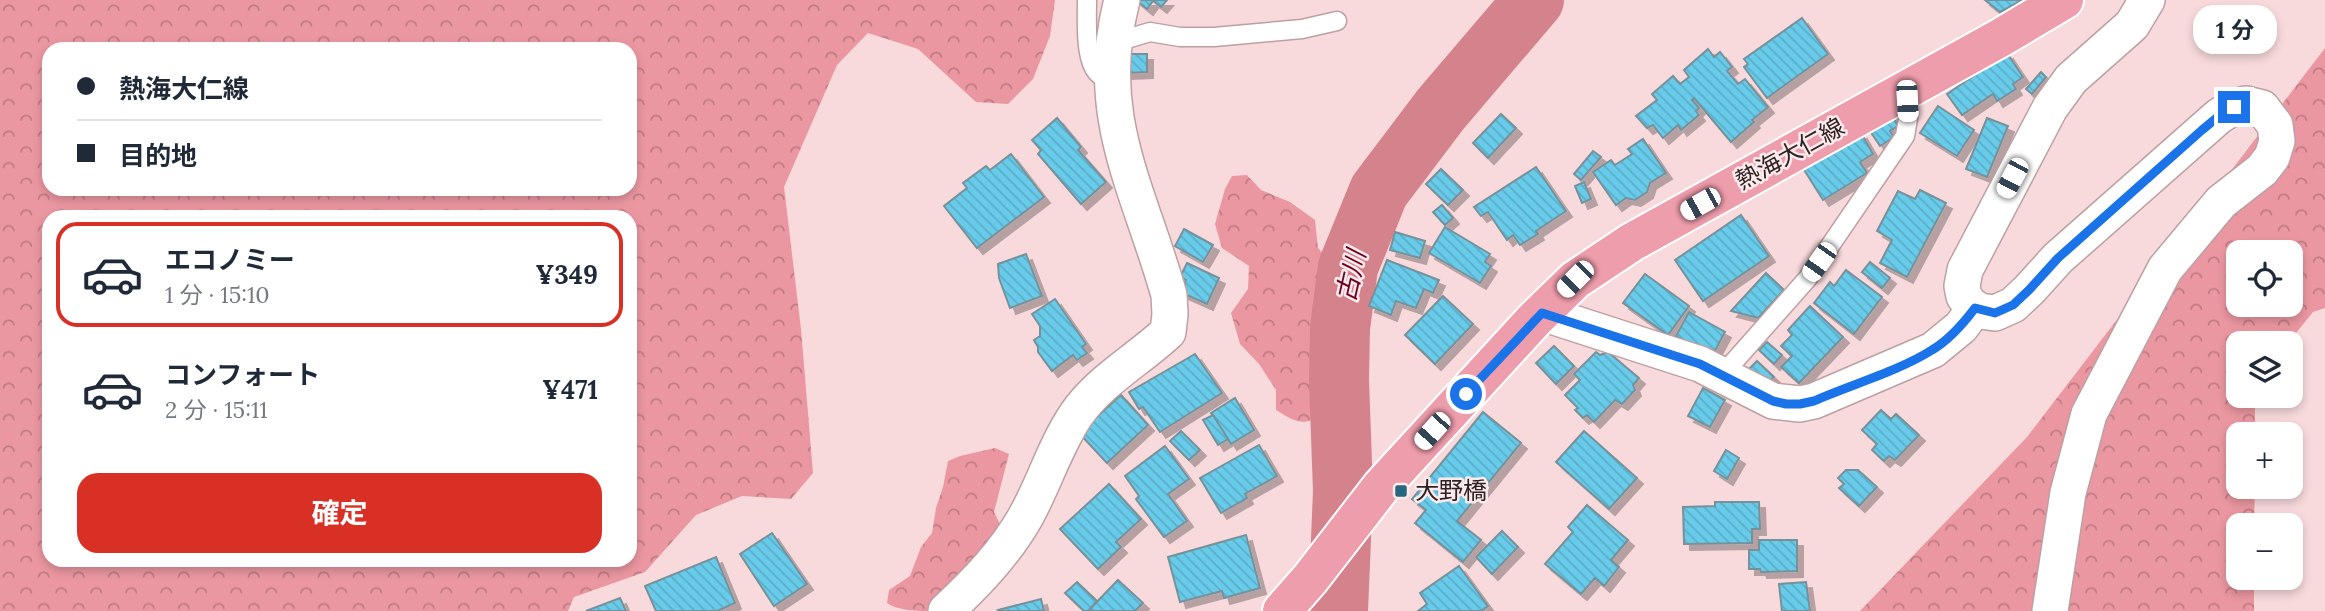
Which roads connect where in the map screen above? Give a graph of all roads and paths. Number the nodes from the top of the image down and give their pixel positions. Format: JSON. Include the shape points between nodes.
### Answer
{"nodes":[{"id":1,"x":1087,"y":0,"type":"edge"},
{"id":2,"x":1122,"y":0,"type":"edge"},
{"id":3,"x":2064,"y":0,"type":"edge"},
{"id":4,"x":2147,"y":0,"type":"edge"},
{"id":5,"x":1337,"y":21,"type":"dead end"},
{"id":6,"x":1113,"y":43,"type":"junction"},
{"id":7,"x":1112,"y":83,"type":"junction"},
{"id":8,"x":1906,"y":90,"type":"junction"},
{"id":9,"x":1975,"y":308,"type":"junction"},
{"id":10,"x":1542,"y":313,"type":"junction"},
{"id":11,"x":1723,"y":374,"type":"junction"},
{"id":12,"x":946,"y":611,"type":"edge"},
{"id":13,"x":1282,"y":611,"type":"edge"},
{"id":14,"x":2050,"y":611,"type":"edge"}],
"edges":[{"from":1,"to":7,"type":"lane","via":[[1094,67]]},
{"from":2,"to":6,"type":"street"},
{"from":3,"to":8,"type":"main road","name":"熱海大仁線"},
{"from":4,"to":9,"type":"street","via":[[2132,25],[2070,79],[2050,108],[1965,270],[1964,296]]},
{"from":5,"to":6,"type":"lane","via":[[1227,36],[1150,32]]},
{"from":6,"to":7,"type":"street"},
{"from":7,"to":12,"type":"street","via":[[1127,173],[1169,295],[1168,332],[1095,392],[1076,415],[1005,550]]},
{"from":8,"to":10,"type":"main road","name":"熱海大仁線","via":[[1632,242],[1575,279]]},
{"from":8,"to":11,"type":"lane","via":[[1905,135],[1808,278]]},
{"from":9,"to":11,"type":"street","via":[[1961,327],[1933,350],[1807,402],[1773,401]]},
{"from":9,"to":14,"type":"street","via":[[1995,313],[2013,305],[2058,258],[2219,116],[2246,104],[2262,108],[2275,125],[2272,157],[2221,202],[2165,269],[2089,414],[2068,493]]},
{"from":10,"to":11,"type":"street"},
{"from":10,"to":13,"type":"main road","name":"熱海大仁線","via":[[1381,487]]}]}
